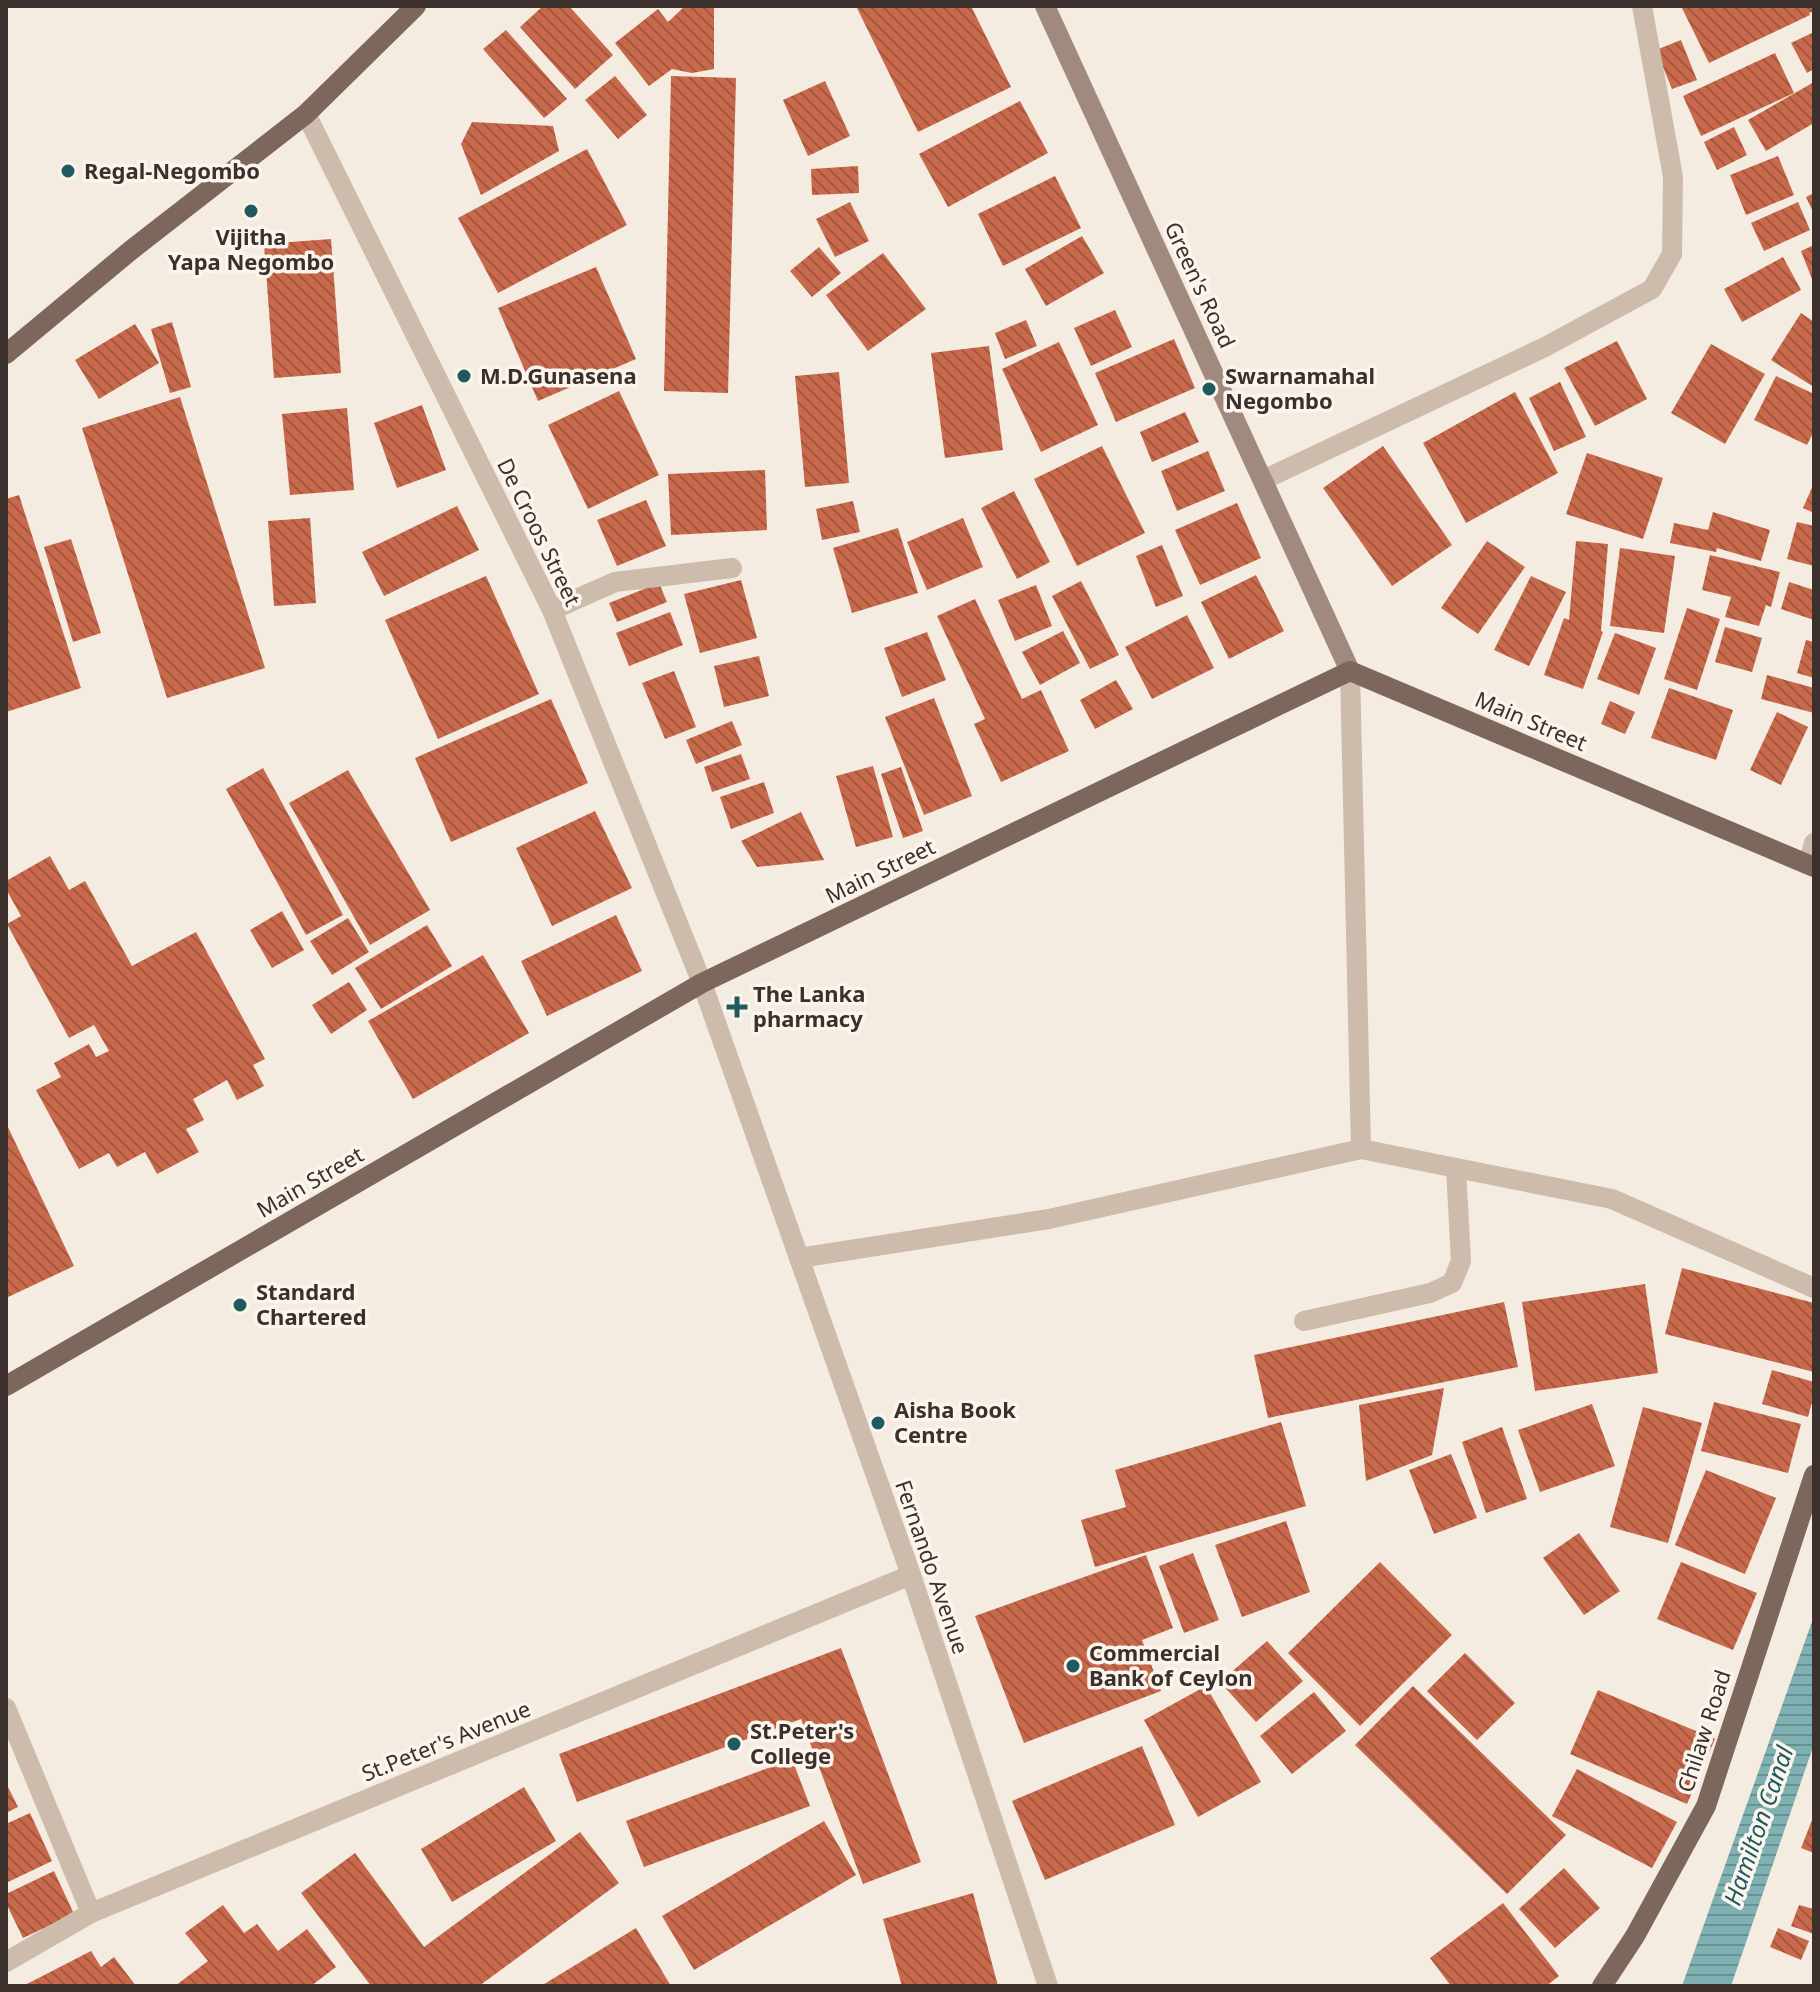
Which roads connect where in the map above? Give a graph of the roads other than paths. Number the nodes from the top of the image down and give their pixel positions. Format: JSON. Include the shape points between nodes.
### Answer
{"nodes":[{"id":1,"x":416,"y":6,"type":"edge"},
{"id":2,"x":1045,"y":6,"type":"edge"},
{"id":3,"x":1642,"y":6,"type":"edge"},
{"id":4,"x":306,"y":114,"type":"junction"},
{"id":5,"x":6,"y":354,"type":"edge"},
{"id":6,"x":1263,"y":480,"type":"junction"},
{"id":7,"x":732,"y":568,"type":"dead end"},
{"id":8,"x":552,"y":610,"type":"junction"},
{"id":9,"x":1350,"y":671,"type":"junction"},
{"id":10,"x":1814,"y":843,"type":"edge"},
{"id":11,"x":1811,"y":866,"type":"edge"},
{"id":12,"x":702,"y":983,"type":"junction"},
{"id":13,"x":1361,"y":1149,"type":"junction"},
{"id":14,"x":1456,"y":1168,"type":"junction"},
{"id":15,"x":799,"y":1258,"type":"junction"},
{"id":16,"x":1814,"y":1288,"type":"edge"},
{"id":17,"x":1304,"y":1321,"type":"dead end"},
{"id":18,"x":6,"y":1386,"type":"edge"},
{"id":19,"x":1814,"y":1475,"type":"edge"},
{"id":20,"x":911,"y":1575,"type":"junction"},
{"id":21,"x":6,"y":1708,"type":"edge"},
{"id":22,"x":91,"y":1913,"type":"junction"},
{"id":23,"x":6,"y":1962,"type":"edge"},
{"id":24,"x":1048,"y":1986,"type":"edge"},
{"id":25,"x":1602,"y":1986,"type":"edge"}],
"edges":[{"from":1,"to":4,"type":"main road"},
{"from":2,"to":6,"type":"main road","name":"Green's Road"},
{"from":3,"to":6,"type":"street","via":[[1673,177],[1672,254],[1652,289],[1545,347]]},
{"from":4,"to":5,"type":"main road"},
{"from":4,"to":8,"type":"street","name":"De Croos Street"},
{"from":6,"to":9,"type":"main road","name":"Green's Road"},
{"from":7,"to":8,"type":"street","via":[[615,582]]},
{"from":8,"to":12,"type":"street","name":"De Croos Street"},
{"from":9,"to":11,"type":"main road","name":"Main Street"},
{"from":9,"to":12,"type":"main road","name":"Main Street"},
{"from":9,"to":13,"type":"street"},
{"from":10,"to":11,"type":"street"},
{"from":12,"to":15,"type":"street","name":"Fernando Avenue"},
{"from":12,"to":18,"type":"main road","name":"Main Street"},
{"from":13,"to":14,"type":"street"},
{"from":13,"to":15,"type":"street","via":[[1049,1219]]},
{"from":14,"to":16,"type":"street","via":[[1612,1199]]},
{"from":14,"to":17,"type":"street","via":[[1461,1261],[1452,1283],[1430,1293]]},
{"from":15,"to":20,"type":"street","name":"Fernando Avenue"},
{"from":19,"to":25,"type":"main road","name":"Chilaw Road","via":[[1706,1806]]},
{"from":20,"to":22,"type":"street","name":"St.Peter's Avenue"},
{"from":20,"to":24,"type":"street","name":"Fernando Avenue"},
{"from":21,"to":22,"type":"street"},
{"from":22,"to":23,"type":"street","name":"St.Peter's Avenue"}]}
